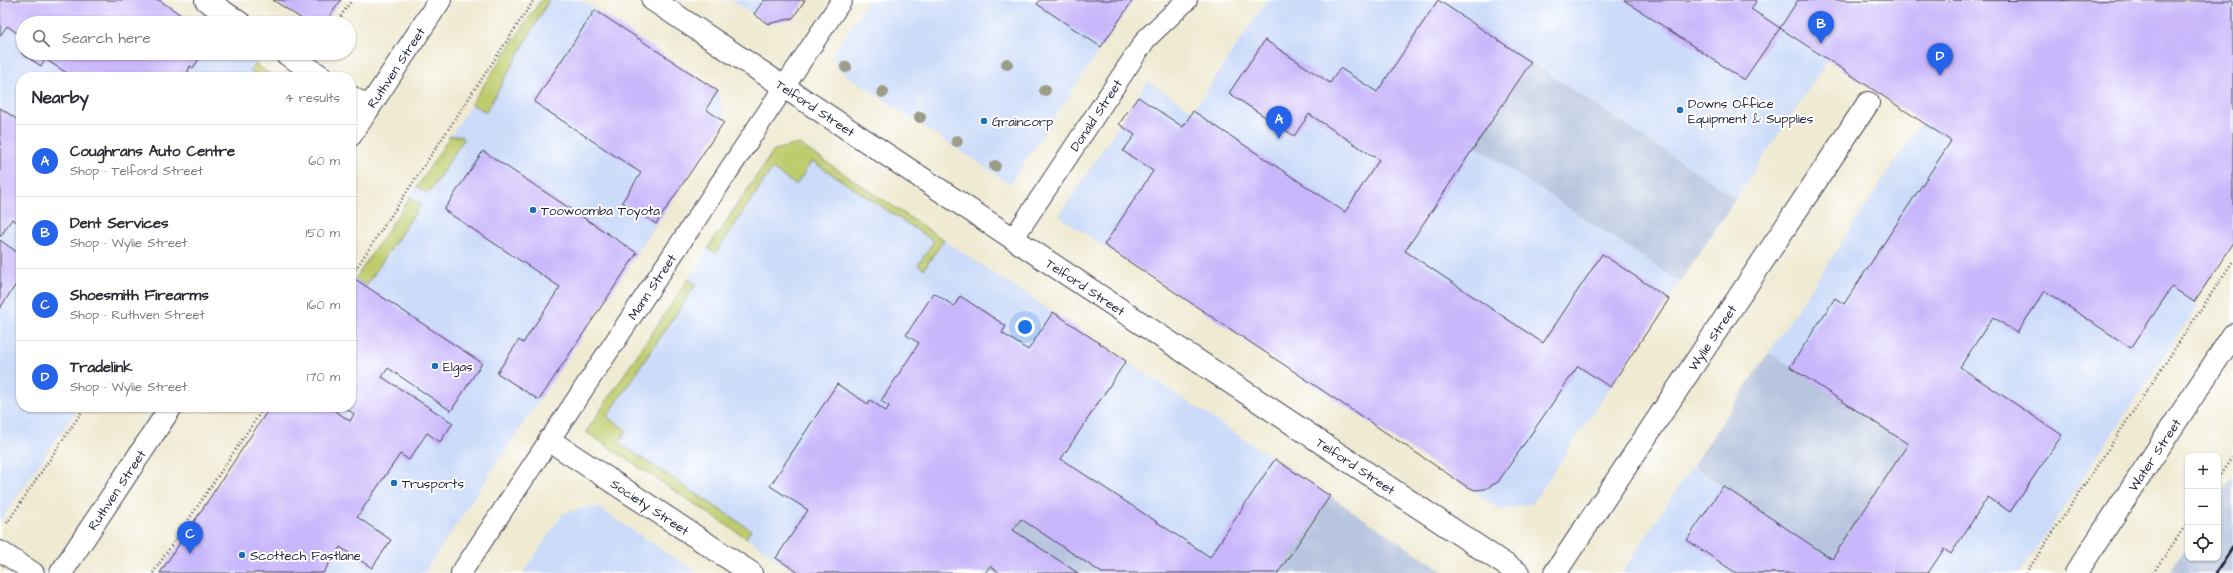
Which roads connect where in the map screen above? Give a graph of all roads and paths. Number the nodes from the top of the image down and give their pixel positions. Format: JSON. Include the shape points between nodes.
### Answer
{"nodes":[{"id":1,"x":206,"y":0,"type":"edge"},
{"id":2,"x":352,"y":0,"type":"edge"},
{"id":3,"x":440,"y":0,"type":"edge"},
{"id":4,"x":534,"y":0,"type":"edge"},
{"id":5,"x":653,"y":0,"type":"edge"},
{"id":6,"x":842,"y":0,"type":"edge"},
{"id":7,"x":1188,"y":0,"type":"edge"},
{"id":8,"x":230,"y":16,"type":"edge"},
{"id":9,"x":341,"y":16,"type":"edge"},
{"id":10,"x":296,"y":60,"type":"edge"},
{"id":11,"x":314,"y":72,"type":"edge"},
{"id":12,"x":784,"y":87,"type":"junction"},
{"id":13,"x":360,"y":102,"type":"edge"},
{"id":14,"x":1868,"y":102,"type":"dead end"},
{"id":15,"x":356,"y":117,"type":"edge"},
{"id":16,"x":1013,"y":239,"type":"junction"},
{"id":17,"x":2233,"y":261,"type":"edge"},
{"id":18,"x":356,"y":268,"type":"edge"},
{"id":19,"x":2233,"y":335,"type":"edge"},
{"id":20,"x":82,"y":412,"type":"edge"},
{"id":21,"x":168,"y":412,"type":"edge"},
{"id":22,"x":261,"y":412,"type":"edge"},
{"id":23,"x":549,"y":440,"type":"junction"},
{"id":24,"x":2233,"y":456,"type":"edge"},
{"id":25,"x":2221,"y":474,"type":"edge"},
{"id":26,"x":2186,"y":525,"type":"edge"},
{"id":27,"x":4,"y":527,"type":"dead end"},
{"id":28,"x":0,"y":551,"type":"edge"},
{"id":29,"x":34,"y":573,"type":"edge"},
{"id":30,"x":61,"y":573,"type":"edge"},
{"id":31,"x":153,"y":573,"type":"edge"},
{"id":32,"x":461,"y":573,"type":"edge"},
{"id":33,"x":750,"y":573,"type":"edge"},
{"id":34,"x":1518,"y":573,"type":"edge"},
{"id":35,"x":1555,"y":573,"type":"edge"},
{"id":36,"x":2026,"y":573,"type":"edge"},
{"id":37,"x":2076,"y":573,"type":"edge"},
{"id":38,"x":2153,"y":573,"type":"edge"}],
"edges":[{"from":1,"to":8,"type":"street"},
{"from":2,"to":9,"type":"path"},
{"from":3,"to":13,"type":"street","name":"Ruthven Street"},
{"from":4,"to":18,"type":"path"},
{"from":5,"to":12,"type":"street","name":"Telford Street"},
{"from":6,"to":12,"type":"lane","name":"Mann Street"},
{"from":7,"to":16,"type":"lane","name":"Donald Street","via":[[1146,39]]},
{"from":10,"to":11,"type":"street"},
{"from":12,"to":16,"type":"street","name":"Telford Street"},
{"from":12,"to":23,"type":"lane","name":"Mann Street"},
{"from":13,"to":15,"type":"street","name":"Ruthven Street"},
{"from":14,"to":35,"type":"street","name":"Wylie Street"},
{"from":16,"to":34,"type":"street","name":"Telford Street"},
{"from":17,"to":36,"type":"path"},
{"from":19,"to":37,"type":"street","name":"Water Street"},
{"from":20,"to":27,"type":"path"},
{"from":21,"to":30,"type":"street","name":"Ruthven Street"},
{"from":22,"to":31,"type":"path"},
{"from":23,"to":32,"type":"lane","name":"Mann Street"},
{"from":23,"to":33,"type":"street","name":"Society Street"},
{"from":24,"to":25,"type":"path"},
{"from":26,"to":38,"type":"path"},
{"from":28,"to":29,"type":"lane"}]}
